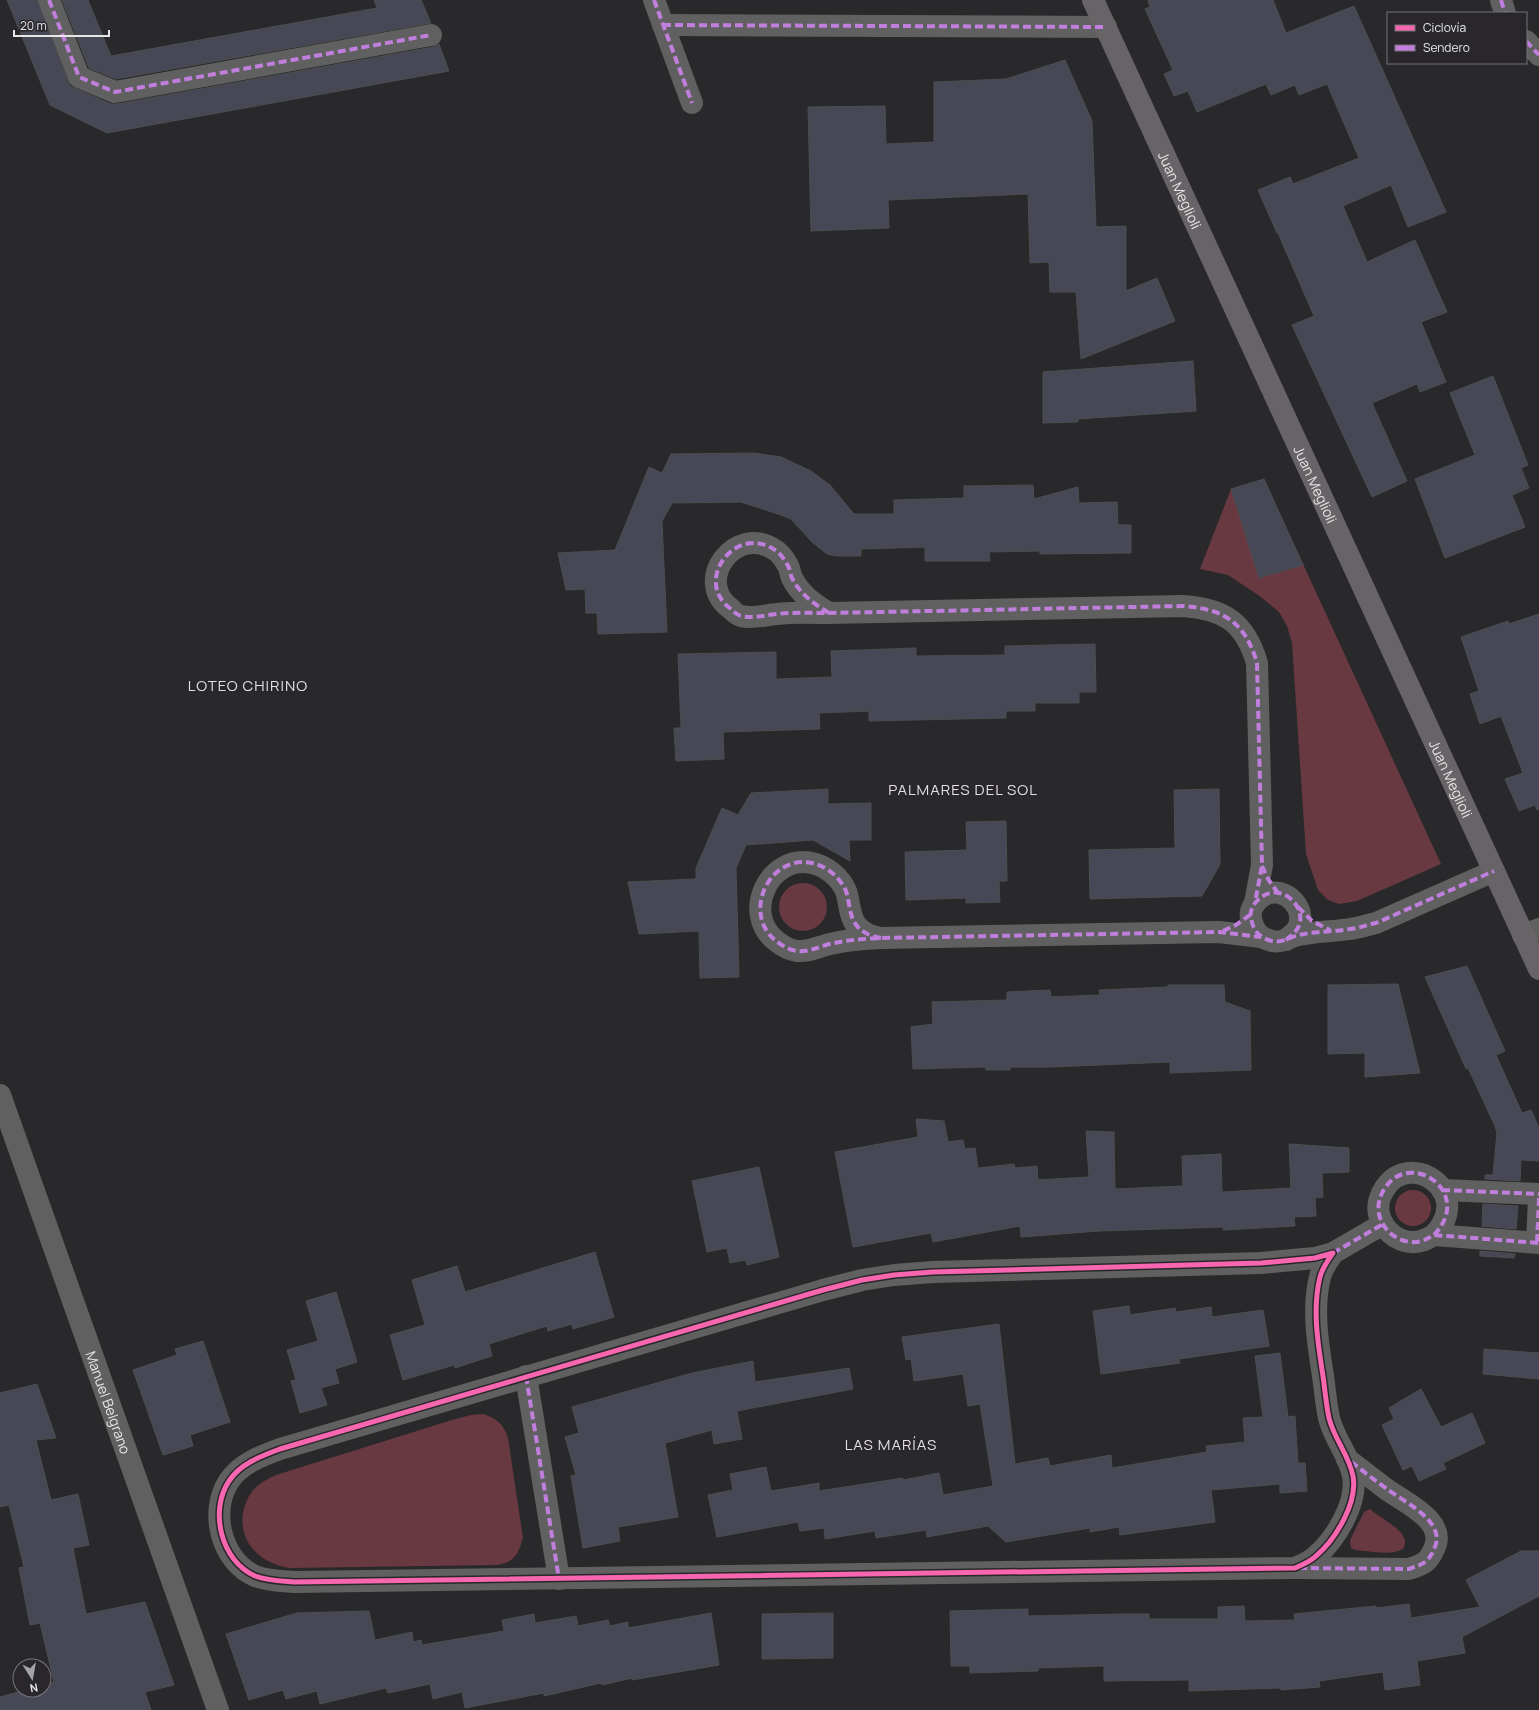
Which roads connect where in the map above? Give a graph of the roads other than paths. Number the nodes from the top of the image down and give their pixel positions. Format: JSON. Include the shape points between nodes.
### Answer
{"nodes":[{"id":1,"x":49,"y":0,"type":"edge"},
{"id":2,"x":654,"y":0,"type":"edge"},
{"id":3,"x":1094,"y":0,"type":"edge"},
{"id":4,"x":1501,"y":0,"type":"edge"},
{"id":5,"x":1504,"y":12,"type":"edge"},
{"id":6,"x":663,"y":25,"type":"junction"},
{"id":7,"x":1106,"y":26,"type":"junction"},
{"id":8,"x":431,"y":35,"type":"dead end"},
{"id":9,"x":1527,"y":43,"type":"edge"},
{"id":10,"x":1539,"y":55,"type":"edge"},
{"id":11,"x":692,"y":103,"type":"dead end"},
{"id":12,"x":829,"y":613,"type":"junction"},
{"id":13,"x":1262,"y":865,"type":"junction"},
{"id":14,"x":1494,"y":871,"type":"junction"},
{"id":15,"x":1278,"y":893,"type":"junction"},
{"id":16,"x":1298,"y":907,"type":"junction"},
{"id":17,"x":1253,"y":909,"type":"junction"},
{"id":18,"x":1330,"y":930,"type":"junction"},
{"id":19,"x":1219,"y":932,"type":"junction"},
{"id":20,"x":1531,"y":932,"type":"edge"},
{"id":21,"x":1261,"y":937,"type":"junction"},
{"id":22,"x":880,"y":938,"type":"junction"},
{"id":23,"x":1286,"y":940,"type":"junction"},
{"id":24,"x":1539,"y":969,"type":"edge"},
{"id":25,"x":0,"y":1095,"type":"edge"},
{"id":26,"x":1442,"y":1190,"type":"junction"},
{"id":27,"x":1539,"y":1194,"type":"edge"},
{"id":28,"x":1539,"y":1198,"type":"edge"},
{"id":29,"x":1383,"y":1224,"type":"junction"},
{"id":30,"x":1434,"y":1235,"type":"junction"},
{"id":31,"x":1538,"y":1242,"type":"edge"},
{"id":32,"x":1333,"y":1253,"type":"junction"},
{"id":33,"x":526,"y":1376,"type":"junction"},
{"id":34,"x":1347,"y":1459,"type":"junction"},
{"id":35,"x":1295,"y":1568,"type":"junction"},
{"id":36,"x":559,"y":1579,"type":"junction"},
{"id":37,"x":218,"y":1710,"type":"edge"}],
"edges":[{"from":1,"to":8,"type":"street","via":[[79,77],[114,92]]},
{"from":2,"to":6,"type":"street"},
{"from":3,"to":7,"type":"main road","name":"Juan Meglioli"},
{"from":4,"to":5,"type":"street"},
{"from":6,"to":7,"type":"street"},
{"from":6,"to":11,"type":"street"},
{"from":7,"to":14,"type":"main road","name":"Juan Meglioli"},
{"from":9,"to":10,"type":"street"},
{"from":12,"to":12,"type":"street","via":[[777,614],[757,618],[739,615],[725,605],[719,594],[717,570],[726,555],[741,545],[759,543],[776,550],[788,564],[798,588],[817,606]]},
{"from":12,"to":13,"type":"street","via":[[1183,606],[1217,611],[1243,632],[1252,647],[1256,663]]},
{"from":13,"to":15,"type":"street"},
{"from":13,"to":17,"type":"street"},
{"from":14,"to":18,"type":"street","via":[[1376,923],[1351,929]]},
{"from":14,"to":20,"type":"main road","name":"Juan Meglioli"},
{"from":15,"to":16,"type":"street","via":[[1290,897]]},
{"from":15,"to":17,"type":"street","via":[[1265,895]]},
{"from":16,"to":18,"type":"street","via":[[1312,921]]},
{"from":16,"to":23,"type":"street","via":[[1300,919],[1296,931]]},
{"from":17,"to":19,"type":"street","via":[[1236,925]]},
{"from":17,"to":21,"type":"street","via":[[1253,927]]},
{"from":18,"to":23,"type":"street"},
{"from":19,"to":21,"type":"street"},
{"from":19,"to":22,"type":"street"},
{"from":20,"to":24,"type":"main road","name":"Juan Meglioli"},
{"from":21,"to":23,"type":"street","via":[[1273,942]]},
{"from":22,"to":22,"type":"street","via":[[865,933],[854,922],[846,891],[838,878],[826,868],[811,863],[796,863],[782,868],[770,879],[762,892],[759,907],[762,923],[770,936],[782,946],[797,951],[812,950],[858,939]]},
{"from":25,"to":37,"type":"street","name":"Manuel Belgrano"},
{"from":26,"to":27,"type":"street"},
{"from":26,"to":29,"type":"street","via":[[1436,1181],[1416,1173],[1396,1178],[1387,1184],[1381,1193],[1378,1204]]},
{"from":26,"to":30,"type":"street","via":[[1448,1209],[1446,1219]]},
{"from":28,"to":31,"type":"street"},
{"from":29,"to":30,"type":"street","via":[[1390,1234],[1400,1240],[1412,1242]]},
{"from":29,"to":32,"type":"street"},
{"from":30,"to":31,"type":"street"},
{"from":32,"to":33,"type":"street","via":[[1315,1258],[1261,1263],[894,1275],[823,1290]]},
{"from":32,"to":34,"type":"street","via":[[1320,1275],[1315,1299],[1318,1342],[1329,1418],[1334,1435]]},
{"from":33,"to":36,"type":"street"},
{"from":33,"to":36,"type":"street","via":[[256,1458],[229,1480],[222,1494],[219,1523],[230,1553],[240,1567],[255,1576],[272,1580],[302,1582]]},
{"from":34,"to":35,"type":"street","via":[[1353,1486],[1346,1515],[1316,1557]]},
{"from":34,"to":35,"type":"street","via":[[1421,1512],[1432,1523],[1436,1532],[1436,1544],[1426,1563],[1409,1569]]},
{"from":35,"to":36,"type":"street"}]}
